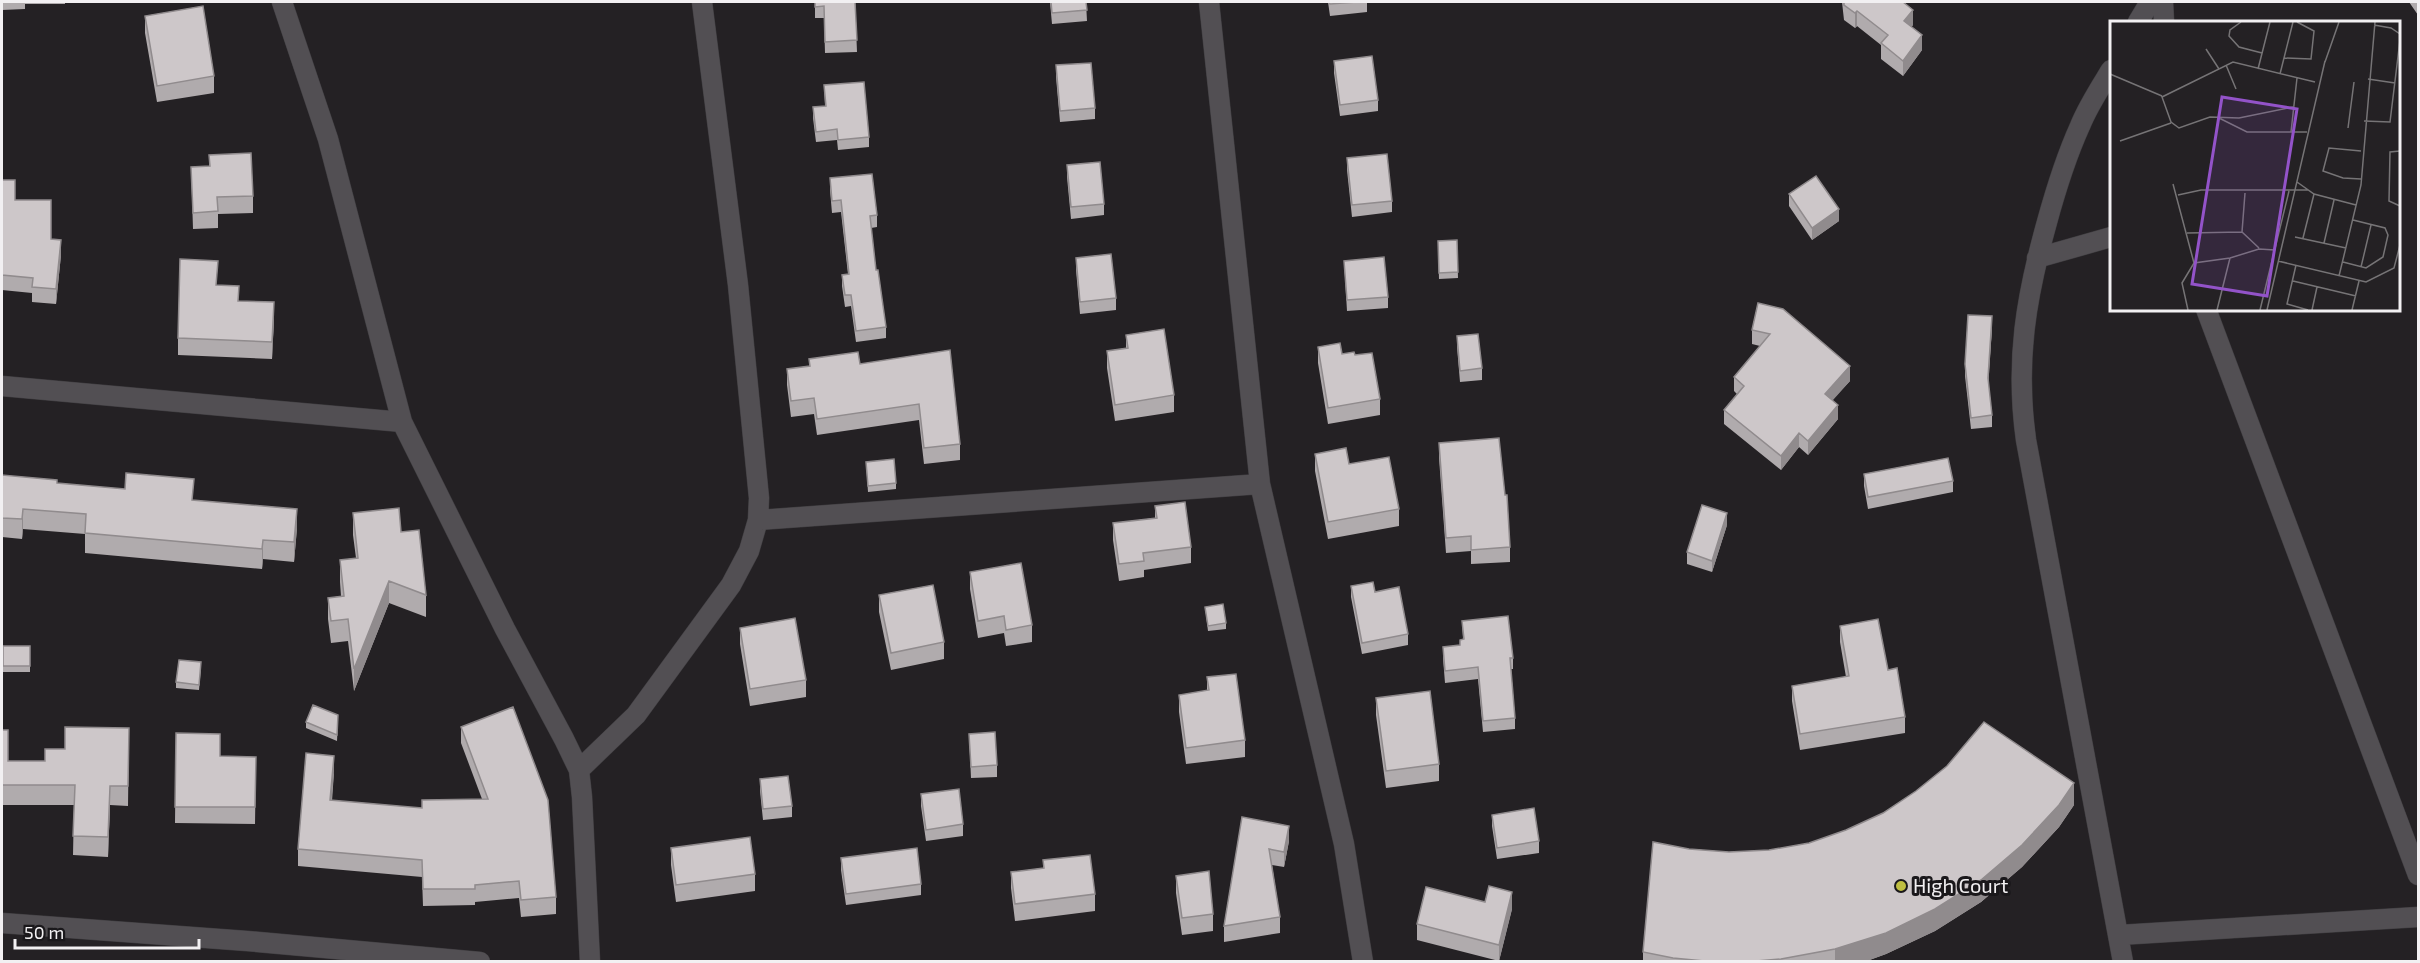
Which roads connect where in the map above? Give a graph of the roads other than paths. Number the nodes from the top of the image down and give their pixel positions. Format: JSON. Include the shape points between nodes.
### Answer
{"nodes":[{"id":1,"x":282,"y":2,"type":"edge"},
{"id":2,"x":702,"y":2,"type":"edge"},
{"id":3,"x":1209,"y":2,"type":"edge"},
{"id":4,"x":2150,"y":2,"type":"edge"},
{"id":5,"x":2163,"y":2,"type":"edge"},
{"id":6,"x":2139,"y":21,"type":"edge"},
{"id":7,"x":2164,"y":21,"type":"edge"},
{"id":8,"x":2110,"y":72,"type":"edge"},
{"id":9,"x":2110,"y":237,"type":"edge"},
{"id":10,"x":2037,"y":258,"type":"junction"},
{"id":11,"x":2206,"y":310,"type":"edge"},
{"id":12,"x":2,"y":386,"type":"edge"},
{"id":13,"x":402,"y":422,"type":"junction"},
{"id":14,"x":1260,"y":484,"type":"junction"},
{"id":15,"x":758,"y":520,"type":"junction"},
{"id":16,"x":579,"y":770,"type":"junction"},
{"id":17,"x":2418,"y":875,"type":"edge"},
{"id":18,"x":2418,"y":917,"type":"edge"},
{"id":19,"x":2,"y":923,"type":"edge"},
{"id":20,"x":2119,"y":935,"type":"junction"},
{"id":21,"x":480,"y":962,"type":"edge"},
{"id":22,"x":590,"y":962,"type":"edge"},
{"id":23,"x":1363,"y":962,"type":"edge"},
{"id":24,"x":2122,"y":962,"type":"edge"}],
"edges":[{"from":1,"to":13,"type":"street","via":[[328,139]]},
{"from":2,"to":15,"type":"street","via":[[738,285]]},
{"from":3,"to":14,"type":"street"},
{"from":4,"to":6,"type":"street"},
{"from":5,"to":7,"type":"street"},
{"from":8,"to":10,"type":"street","via":[[2080,124],[2062,169]]},
{"from":9,"to":10,"type":"street"},
{"from":10,"to":20,"type":"street","via":[[2022,336],[2023,422]]},
{"from":11,"to":17,"type":"street"},
{"from":12,"to":13,"type":"street"},
{"from":13,"to":16,"type":"street"},
{"from":14,"to":15,"type":"street"},
{"from":14,"to":23,"type":"street","via":[[1344,844]]},
{"from":15,"to":16,"type":"street","via":[[749,551],[731,585],[636,715]]},
{"from":16,"to":22,"type":"street"},
{"from":18,"to":20,"type":"street"},
{"from":19,"to":21,"type":"street"},
{"from":20,"to":24,"type":"street"}]}
